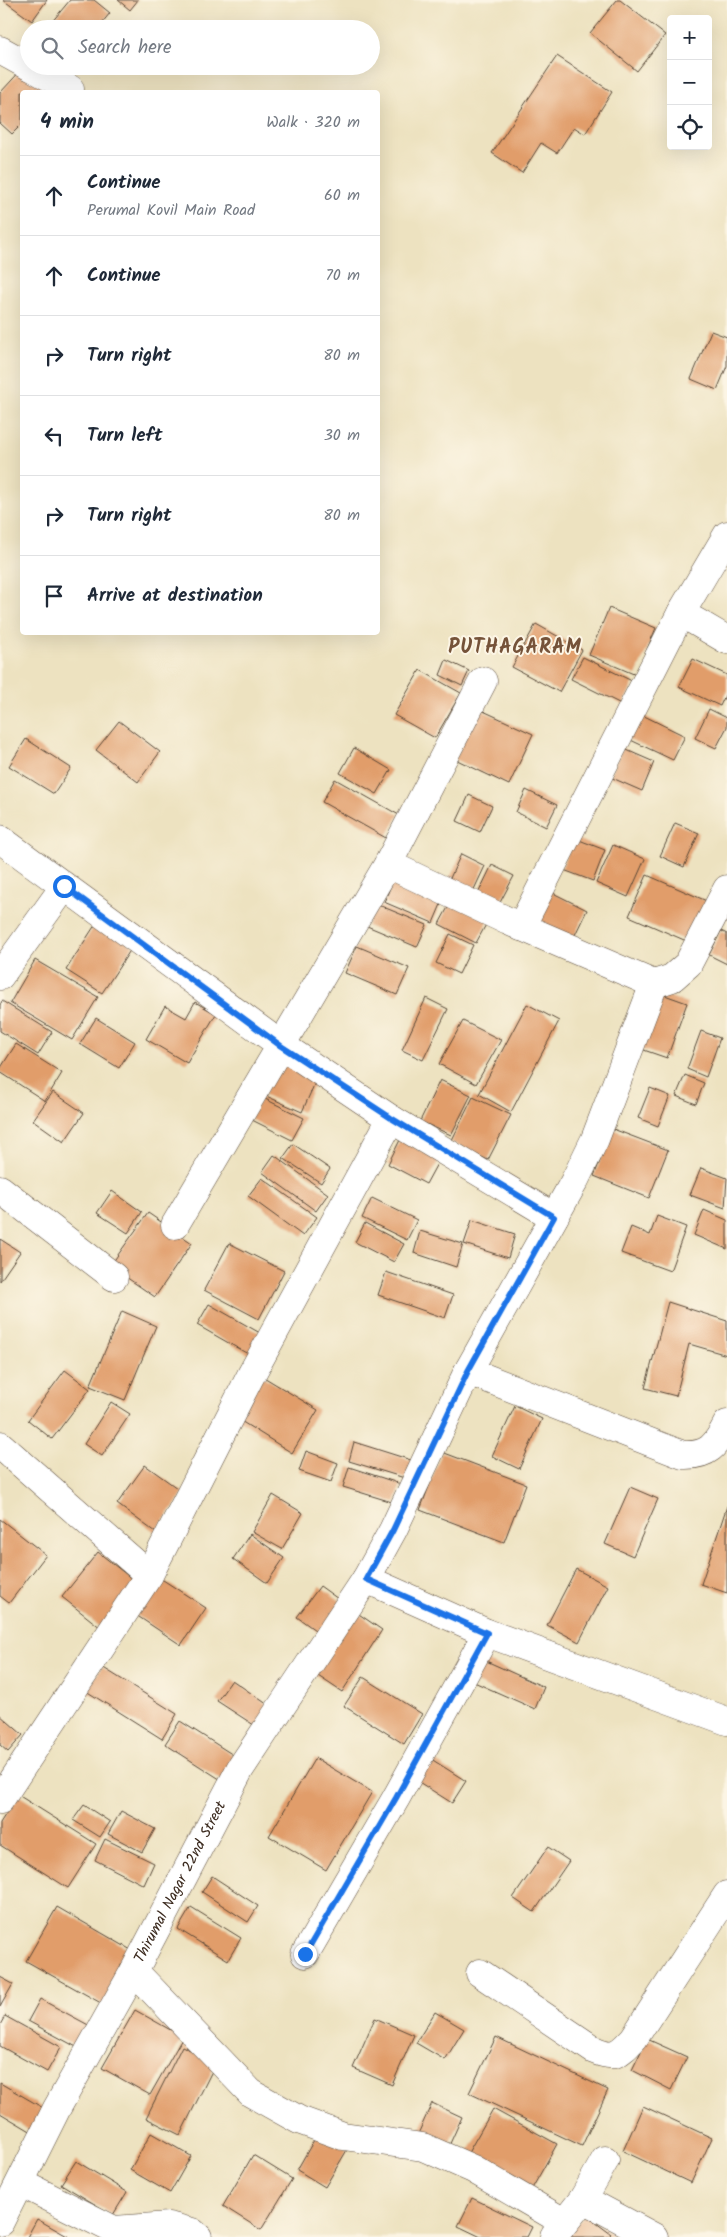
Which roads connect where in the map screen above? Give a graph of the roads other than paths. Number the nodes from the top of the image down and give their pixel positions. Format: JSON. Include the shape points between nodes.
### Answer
{"nodes":[{"id":1,"x":0,"y":50,"type":"edge"},
{"id":2,"x":20,"y":61,"type":"edge"},
{"id":3,"x":45,"y":75,"type":"edge"},
{"id":4,"x":70,"y":89,"type":"dead end"},
{"id":5,"x":727,"y":535,"type":"edge"},
{"id":6,"x":681,"y":613,"type":"junction"},
{"id":7,"x":727,"y":640,"type":"edge"},
{"id":8,"x":483,"y":681,"type":"dead end"},
{"id":9,"x":0,"y":839,"type":"edge"},
{"id":10,"x":388,"y":864,"type":"junction"},
{"id":11,"x":64,"y":886,"type":"junction"},
{"id":12,"x":727,"y":889,"type":"edge"},
{"id":13,"x":521,"y":927,"type":"junction"},
{"id":14,"x":0,"y":976,"type":"edge"},
{"id":15,"x":654,"y":984,"type":"junction"},
{"id":16,"x":281,"y":1046,"type":"junction"},
{"id":17,"x":391,"y":1118,"type":"junction"},
{"id":18,"x":0,"y":1189,"type":"edge"},
{"id":19,"x":554,"y":1217,"type":"junction"},
{"id":20,"x":174,"y":1225,"type":"dead end"},
{"id":21,"x":114,"y":1278,"type":"dead end"},
{"id":22,"x":468,"y":1371,"type":"junction"},
{"id":23,"x":727,"y":1424,"type":"edge"},
{"id":24,"x":0,"y":1445,"type":"edge"},
{"id":25,"x":149,"y":1576,"type":"junction"},
{"id":26,"x":366,"y":1579,"type":"junction"},
{"id":27,"x":487,"y":1633,"type":"junction"},
{"id":28,"x":727,"y":1721,"type":"edge"},
{"id":29,"x":0,"y":1800,"type":"edge"},
{"id":30,"x":727,"y":1895,"type":"edge"},
{"id":31,"x":305,"y":1954,"type":"dead end"},
{"id":32,"x":134,"y":1971,"type":"junction"},
{"id":33,"x":480,"y":1973,"type":"dead end"},
{"id":34,"x":605,"y":2160,"type":"dead end"},
{"id":35,"x":12,"y":2190,"type":"edge"},
{"id":36,"x":583,"y":2199,"type":"junction"},
{"id":37,"x":0,"y":2222,"type":"edge"},
{"id":38,"x":559,"y":2229,"type":"edge"},
{"id":39,"x":198,"y":2237,"type":"edge"},
{"id":40,"x":654,"y":2237,"type":"edge"}],
"edges":[{"from":1,"to":2,"type":"street"},
{"from":3,"to":4,"type":"street"},
{"from":5,"to":6,"type":"street"},
{"from":6,"to":7,"type":"street"},
{"from":6,"to":13,"type":"street"},
{"from":8,"to":10,"type":"street"},
{"from":9,"to":11,"type":"street"},
{"from":10,"to":13,"type":"street"},
{"from":10,"to":16,"type":"street"},
{"from":11,"to":14,"type":"street"},
{"from":11,"to":16,"type":"street"},
{"from":12,"to":15,"type":"street","via":[[688,964],[672,978]]},
{"from":13,"to":15,"type":"street"},
{"from":15,"to":19,"type":"street","name":"Thirumal Nagar 22nd Street","via":[[595,1139]]},
{"from":16,"to":17,"type":"street"},
{"from":16,"to":20,"type":"street"},
{"from":17,"to":19,"type":"street"},
{"from":17,"to":25,"type":"street","via":[[250,1377]]},
{"from":18,"to":21,"type":"street"},
{"from":19,"to":22,"type":"street","name":"Thirumal Nagar 22nd Street"},
{"from":22,"to":23,"type":"street","via":[[683,1455],[698,1456],[709,1450]]},
{"from":22,"to":26,"type":"street","name":"Thirumal Nagar 22nd Street","via":[[393,1530]]},
{"from":24,"to":25,"type":"street"},
{"from":25,"to":29,"type":"street"},
{"from":26,"to":27,"type":"street"},
{"from":26,"to":32,"type":"street","name":"Thirumal Nagar 22nd Street","via":[[240,1769]]},
{"from":27,"to":28,"type":"street"},
{"from":27,"to":31,"type":"street"},
{"from":30,"to":33,"type":"street","via":[[634,2038],[614,2055],[594,2050]]},
{"from":32,"to":35,"type":"street","name":"Thirumal Nagar 22nd Street"},
{"from":32,"to":38,"type":"street","via":[[251,2093],[299,2120],[343,2136],[423,2147],[474,2169]]},
{"from":34,"to":36,"type":"street"},
{"from":35,"to":37,"type":"street","name":"Thirumal Nagar 22nd Street"},
{"from":35,"to":39,"type":"street","via":[[114,2230],[169,2226],[192,2232]]},
{"from":36,"to":38,"type":"street"},
{"from":36,"to":40,"type":"street"}]}
